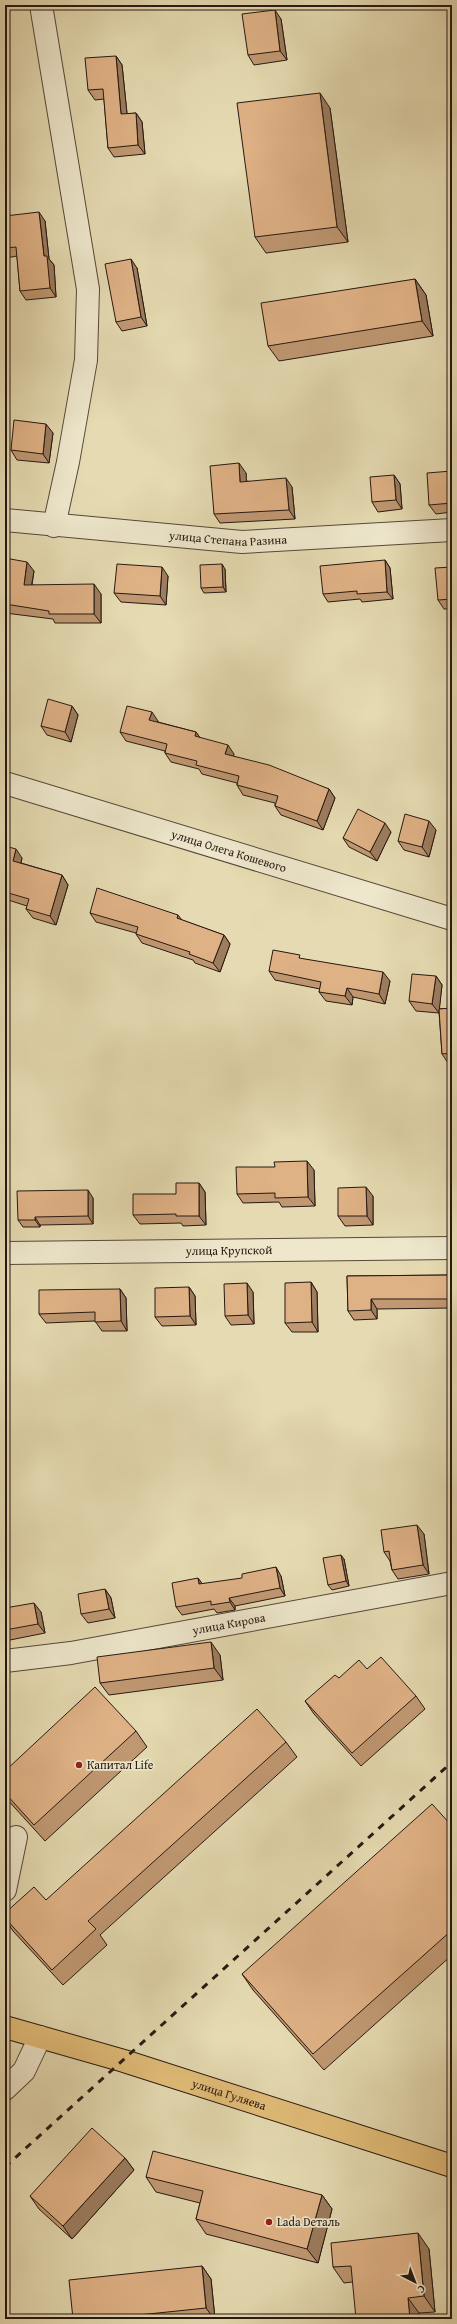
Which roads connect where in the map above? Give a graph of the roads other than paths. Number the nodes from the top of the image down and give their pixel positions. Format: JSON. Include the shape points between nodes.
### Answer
{"nodes":[{"id":1,"x":41,"y":5,"type":"edge"},
{"id":2,"x":5,"y":520,"type":"edge"},
{"id":3,"x":54,"y":526,"type":"junction"},
{"id":4,"x":452,"y":530,"type":"edge"},
{"id":5,"x":5,"y":783,"type":"edge"},
{"id":6,"x":452,"y":919,"type":"edge"},
{"id":7,"x":452,"y":1248,"type":"edge"},
{"id":8,"x":5,"y":1254,"type":"edge"},
{"id":9,"x":452,"y":1583,"type":"edge"},
{"id":10,"x":5,"y":1661,"type":"edge"},
{"id":11,"x":16,"y":1837,"type":"dead end"},
{"id":12,"x":5,"y":1890,"type":"edge"},
{"id":13,"x":5,"y":2027,"type":"edge"},
{"id":14,"x":40,"y":2037,"type":"junction"},
{"id":15,"x":5,"y":2089,"type":"edge"},
{"id":16,"x":452,"y":2166,"type":"edge"}],
"edges":[{"from":1,"to":3,"type":"street","via":[[88,288],[86,360]]},
{"from":2,"to":3,"type":"street","name":"улица Степана Разина"},
{"from":3,"to":4,"type":"street","name":"улица Степана Разина","via":[[242,542]]},
{"from":5,"to":6,"type":"street","name":"улица Олега Кошевого"},
{"from":7,"to":8,"type":"street","name":"улица Крупской"},
{"from":9,"to":10,"type":"street","name":"улица Кирова","via":[[71,1653]]},
{"from":11,"to":12,"type":"street"},
{"from":13,"to":14,"type":"main road","name":"улица Гуляева"},
{"from":14,"to":15,"type":"street","via":[[24,2071]]},
{"from":14,"to":16,"type":"main road","name":"улица Гуляева","via":[[124,2061]]}]}
